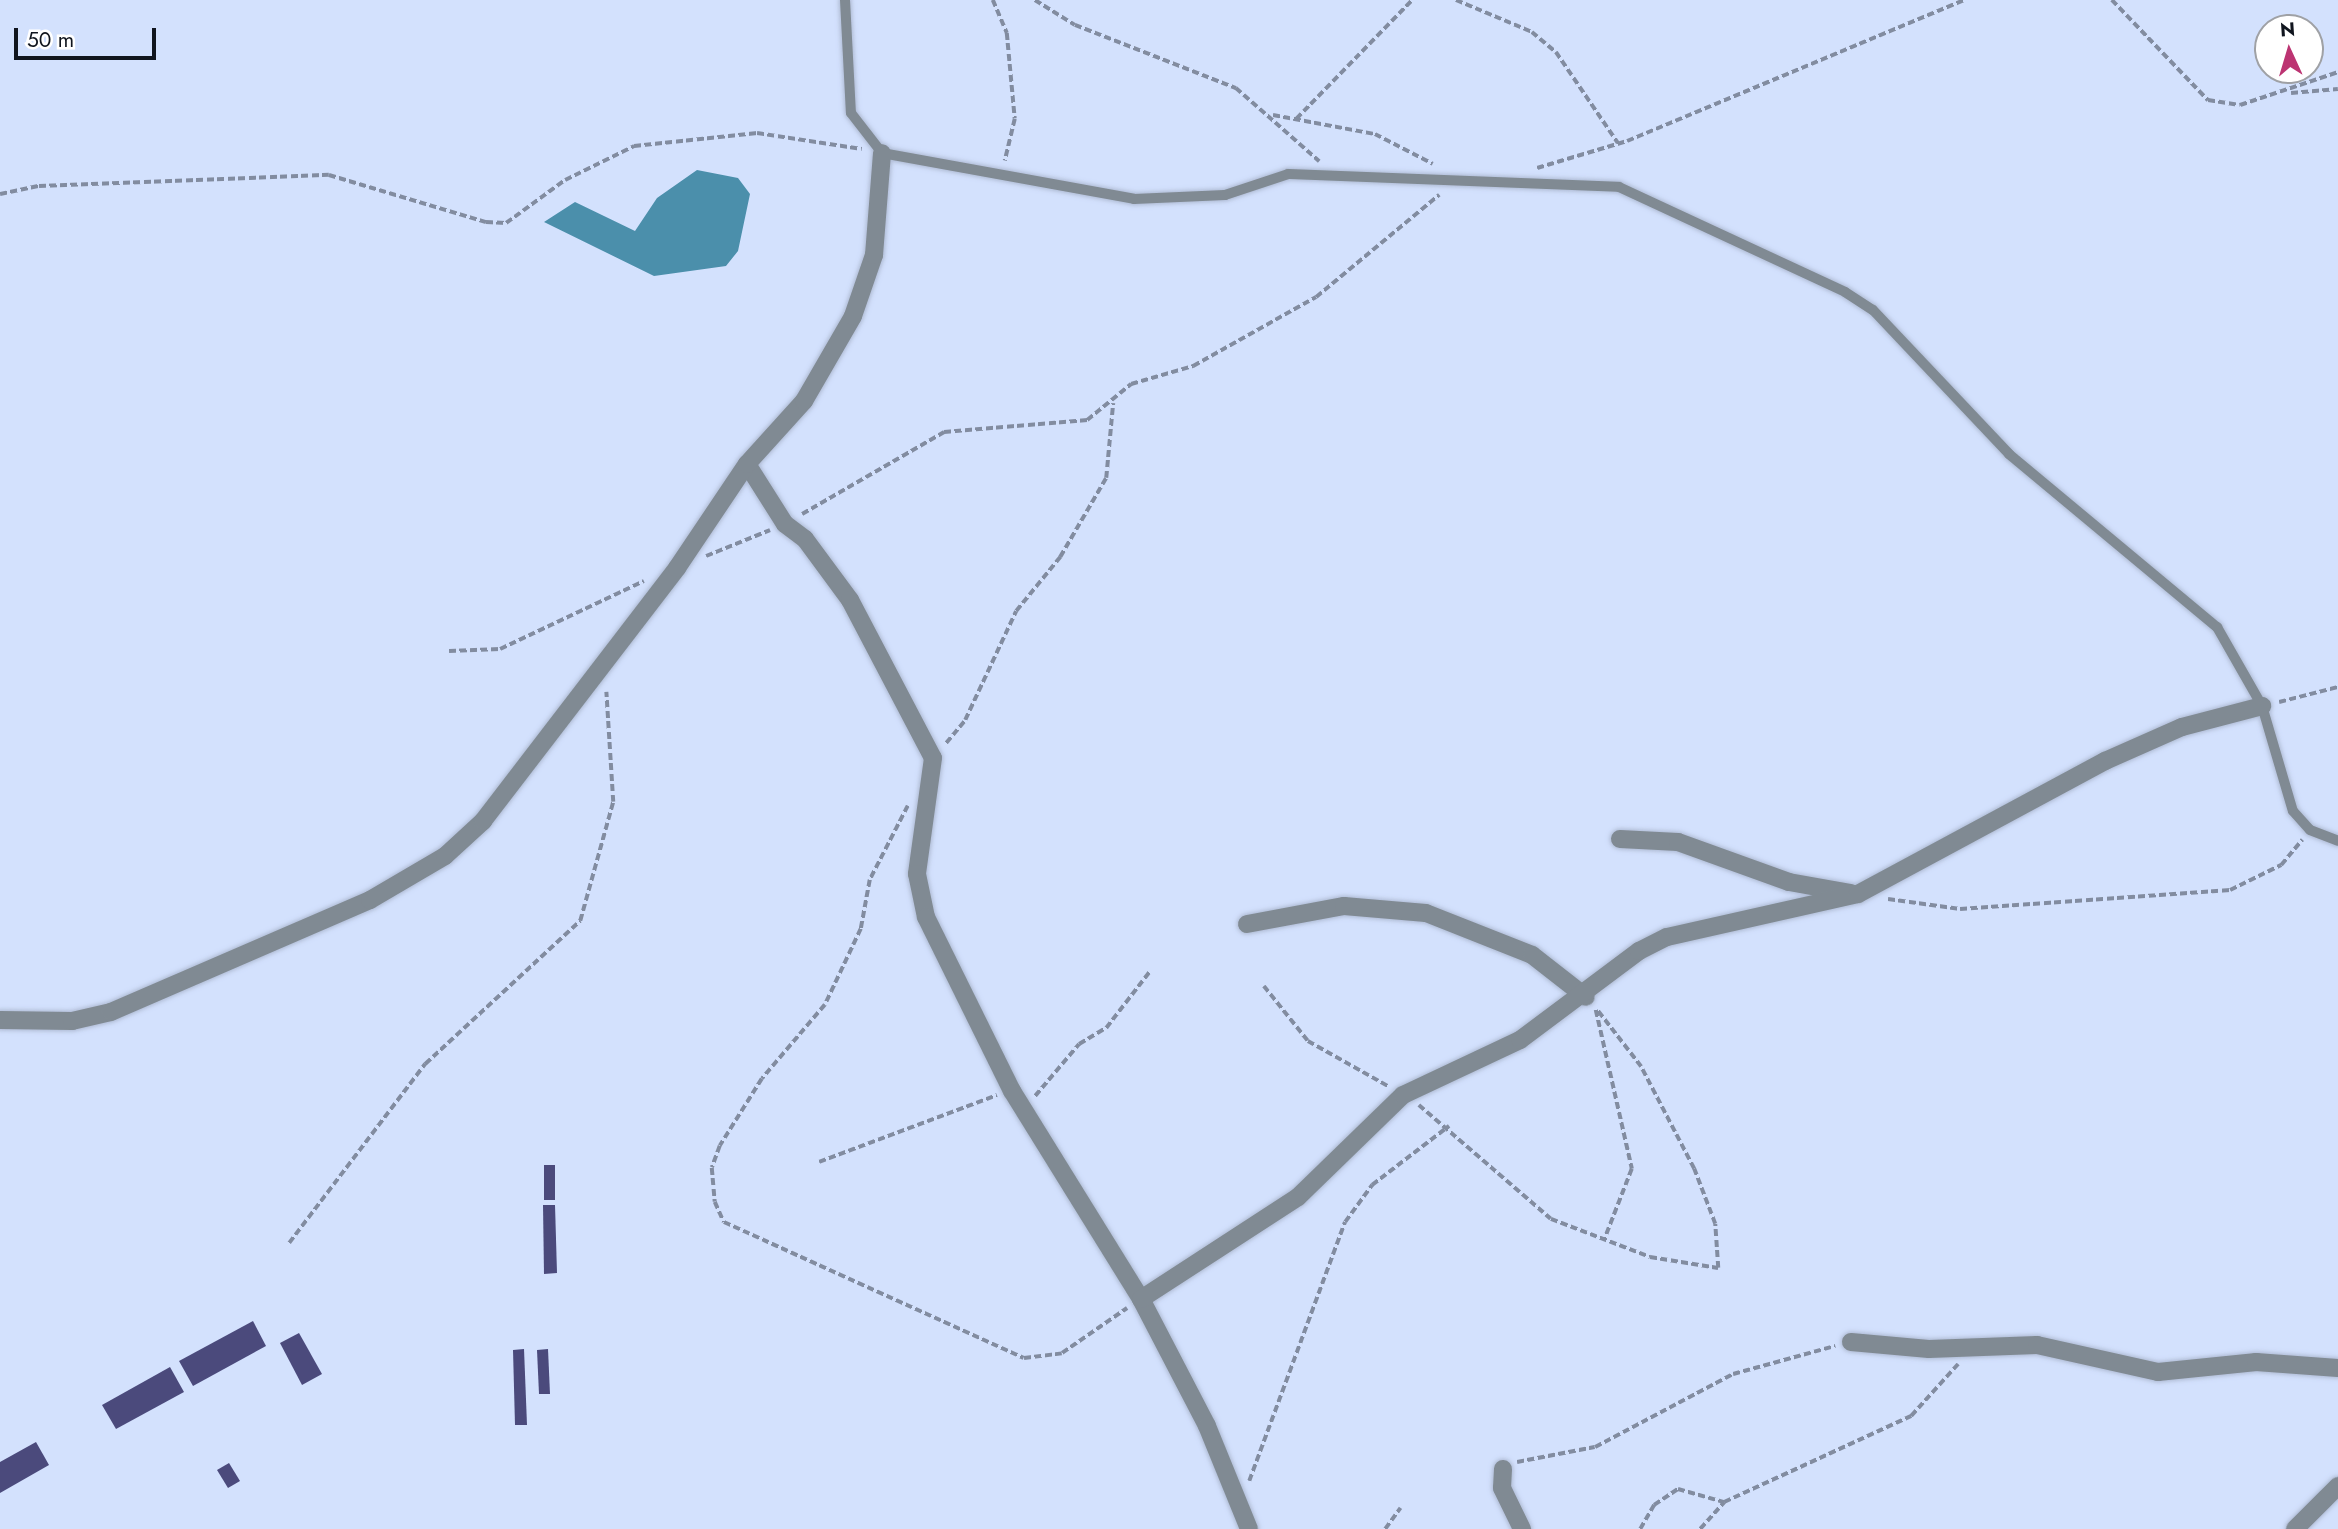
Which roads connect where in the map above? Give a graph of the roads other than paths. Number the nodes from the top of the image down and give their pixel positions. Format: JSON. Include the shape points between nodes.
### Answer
{"nodes":[{"id":1,"x":845,"y":0,"type":"edge"},
{"id":2,"x":882,"y":153,"type":"junction"},
{"id":3,"x":747,"y":464,"type":"junction"},
{"id":4,"x":2262,"y":706,"type":"junction"},
{"id":5,"x":1620,"y":839,"type":"dead end"},
{"id":6,"x":2338,"y":841,"type":"edge"},
{"id":7,"x":1858,"y":894,"type":"junction"},
{"id":8,"x":1247,"y":924,"type":"dead end"},
{"id":9,"x":1591,"y":1003,"type":"junction"},
{"id":10,"x":0,"y":1020,"type":"edge"},
{"id":11,"x":1141,"y":1299,"type":"junction"},
{"id":12,"x":1852,"y":1342,"type":"road end"},
{"id":13,"x":2338,"y":1368,"type":"edge"},
{"id":14,"x":1503,"y":1469,"type":"road end"},
{"id":15,"x":2338,"y":1486,"type":"edge"},
{"id":16,"x":1238,"y":1509,"type":"junction"},
{"id":17,"x":1231,"y":1529,"type":"edge"},
{"id":18,"x":1248,"y":1529,"type":"edge"},
{"id":19,"x":1522,"y":1529,"type":"edge"},
{"id":20,"x":2295,"y":1529,"type":"edge"}],
"edges":[{"from":1,"to":2,"type":"lane","via":[[851,113]]},
{"from":2,"to":3,"type":"street","via":[[874,255],[853,316],[804,401]]},
{"from":2,"to":4,"type":"lane","via":[[1134,199],[1225,195],[1274,175],[1619,187],[1872,310],[2009,454],[2217,627]]},
{"from":3,"to":10,"type":"street","via":[[677,568],[483,821],[434,862],[370,900],[111,1012],[72,1021]]},
{"from":3,"to":11,"type":"street","via":[[785,524],[805,539],[850,600],[933,758],[917,874],[926,917],[1012,1091]]},
{"from":4,"to":6,"type":"lane","via":[[2293,811],[2310,830]]},
{"from":4,"to":7,"type":"street","via":[[2182,727],[2105,761]]},
{"from":5,"to":7,"type":"street","via":[[1678,842],[1789,882]]},
{"from":7,"to":9,"type":"street","via":[[1667,937],[1639,951]]},
{"from":8,"to":9,"type":"street","via":[[1345,906],[1426,913],[1532,955]]},
{"from":9,"to":11,"type":"street","via":[[1485,1059],[1403,1095],[1298,1197]]},
{"from":11,"to":16,"type":"street","via":[[1207,1426]]},
{"from":12,"to":13,"type":"street","via":[[1969,1348],[2037,1345],[2158,1372],[2256,1362]]},
{"from":14,"to":19,"type":"street","via":[[1502,1488]]},
{"from":15,"to":20,"type":"street"},
{"from":16,"to":17,"type":"street"},
{"from":16,"to":18,"type":"street"}]}
